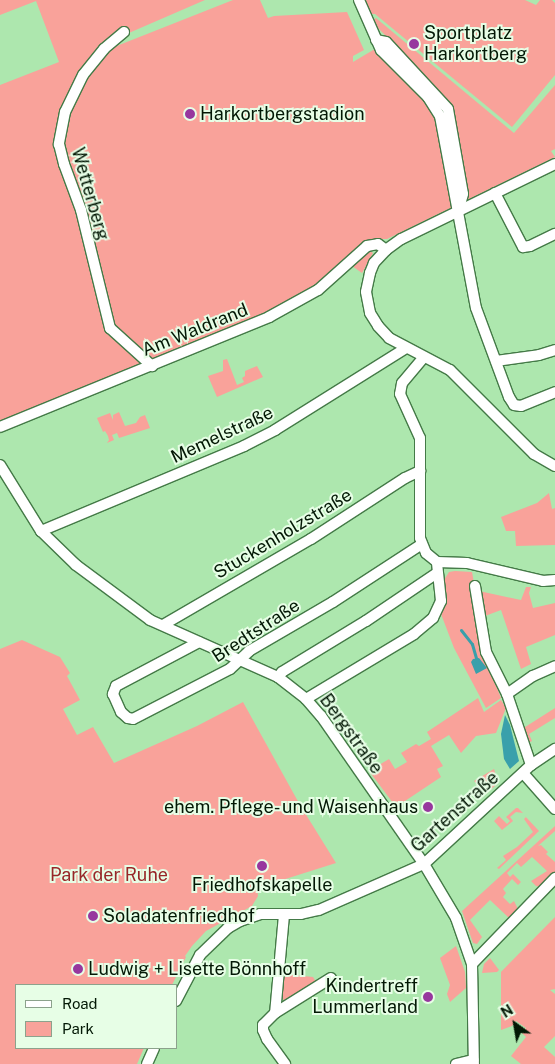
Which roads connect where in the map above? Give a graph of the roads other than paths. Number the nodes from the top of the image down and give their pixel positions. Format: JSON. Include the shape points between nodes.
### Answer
{"nodes":[{"id":1,"x":358,"y":0,"type":"edge"},
{"id":2,"x":124,"y":32,"type":"dead end"},
{"id":3,"x":555,"y":164,"type":"edge"},
{"id":4,"x":495,"y":193,"type":"junction"},
{"id":5,"x":459,"y":209,"type":"junction"},
{"id":6,"x":555,"y":234,"type":"edge"},
{"id":7,"x":386,"y":250,"type":"junction"},
{"id":8,"x":406,"y":348,"type":"junction"},
{"id":9,"x":555,"y":350,"type":"edge"},
{"id":10,"x":424,"y":357,"type":"junction"},
{"id":11,"x":496,"y":361,"type":"junction"},
{"id":12,"x":152,"y":366,"type":"junction"},
{"id":13,"x":555,"y":392,"type":"edge"},
{"id":14,"x":0,"y":427,"type":"edge"},
{"id":15,"x":0,"y":465,"type":"edge"},
{"id":16,"x":555,"y":466,"type":"edge"},
{"id":17,"x":420,"y":471,"type":"junction"},
{"id":18,"x":42,"y":531,"type":"junction"},
{"id":19,"x":422,"y":544,"type":"junction"},
{"id":20,"x":437,"y":562,"type":"junction"},
{"id":21,"x":437,"y":573,"type":"junction"},
{"id":22,"x":555,"y":580,"type":"edge"},
{"id":23,"x":475,"y":586,"type":"dead end"},
{"id":24,"x":163,"y":625,"type":"junction"},
{"id":25,"x":199,"y":642,"type":"junction"},
{"id":26,"x":239,"y":659,"type":"junction"},
{"id":27,"x":555,"y":666,"type":"edge"},
{"id":28,"x":278,"y":677,"type":"junction"},
{"id":29,"x":507,"y":694,"type":"junction"},
{"id":30,"x":306,"y":699,"type":"junction"},
{"id":31,"x":555,"y":749,"type":"edge"},
{"id":32,"x":531,"y":765,"type":"junction"},
{"id":33,"x":523,"y":773,"type":"junction"},
{"id":34,"x":555,"y":809,"type":"edge"},
{"id":35,"x":424,"y":864,"type":"junction"},
{"id":36,"x":555,"y":878,"type":"edge"},
{"id":37,"x":284,"y":915,"type":"junction"},
{"id":38,"x":472,"y":964,"type":"junction"},
{"id":39,"x":331,"y":978,"type":"dead end"},
{"id":40,"x":178,"y":997,"type":"edge"},
{"id":41,"x":275,"y":1013,"type":"junction"},
{"id":42,"x":154,"y":1049,"type":"edge"},
{"id":43,"x":474,"y":1062,"type":"edge"},
{"id":44,"x":147,"y":1064,"type":"edge"},
{"id":45,"x":285,"y":1064,"type":"edge"},
{"id":46,"x":456,"y":1064,"type":"edge"}],
"edges":[{"from":1,"to":5,"type":"street","via":[[381,50],[437,110]]},
{"from":2,"to":12,"type":"street","name":"Wetterberg","via":[[104,48],[83,75],[65,112],[59,144],[81,210],[110,328]]},
{"from":3,"to":4,"type":"street"},
{"from":4,"to":5,"type":"street"},
{"from":4,"to":6,"type":"street","via":[[523,247]]},
{"from":5,"to":7,"type":"street"},
{"from":5,"to":11,"type":"street","via":[[466,265],[476,308]]},
{"from":7,"to":8,"type":"street","via":[[370,273],[367,302],[378,326],[389,338]]},
{"from":7,"to":12,"type":"street","name":"Am Waldrand","via":[[378,244],[367,246],[318,290],[290,307]]},
{"from":8,"to":10,"type":"street"},
{"from":8,"to":18,"type":"street","name":"Memelstraße","via":[[244,446]]},
{"from":9,"to":11,"type":"street"},
{"from":10,"to":16,"type":"street","via":[[450,370],[528,448]]},
{"from":10,"to":17,"type":"street","via":[[400,388],[404,405],[420,438]]},
{"from":11,"to":13,"type":"street","via":[[514,405],[525,405]]},
{"from":12,"to":14,"type":"street","name":"Am Waldrand"},
{"from":15,"to":18,"type":"street","name":"Bergstraße"},
{"from":17,"to":19,"type":"street"},
{"from":17,"to":24,"type":"street","name":"Stuckenholzstraße","via":[[404,478],[312,540]]},
{"from":18,"to":24,"type":"street","name":"Bergstraße","via":[[76,565],[140,614]]},
{"from":19,"to":20,"type":"street","via":[[428,557]]},
{"from":19,"to":26,"type":"street","name":"Bredtstraße"},
{"from":20,"to":21,"type":"street"},
{"from":20,"to":22,"type":"street","via":[[466,563],[543,581]]},
{"from":21,"to":28,"type":"street"},
{"from":21,"to":30,"type":"street","via":[[441,601],[432,618],[414,634]]},
{"from":23,"to":29,"type":"street","via":[[486,652]]},
{"from":24,"to":25,"type":"street","name":"Bergstraße"},
{"from":25,"to":26,"type":"street","name":"Bergstraße"},
{"from":25,"to":26,"type":"street","name":"Bredtstraße","via":[[116,686],[113,694],[121,712],[133,719],[230,669]]},
{"from":26,"to":28,"type":"street","name":"Bergstraße"},
{"from":27,"to":29,"type":"street"},
{"from":28,"to":30,"type":"street","name":"Bergstraße"},
{"from":29,"to":32,"type":"street"},
{"from":30,"to":35,"type":"street","name":"Bergstraße","via":[[333,732]]},
{"from":31,"to":32,"type":"street","name":"Gartenstraße"},
{"from":32,"to":33,"type":"street","name":"Gartenstraße"},
{"from":33,"to":34,"type":"street"},
{"from":33,"to":35,"type":"street","name":"Gartenstraße"},
{"from":35,"to":37,"type":"street","name":"Gartenstraße","via":[[319,910]]},
{"from":35,"to":38,"type":"street","name":"Bergstraße","via":[[456,918]]},
{"from":36,"to":38,"type":"street"},
{"from":37,"to":40,"type":"street","name":"Gartenstraße","via":[[260,914],[228,928],[200,955]]},
{"from":37,"to":41,"type":"street"},
{"from":38,"to":43,"type":"street","name":"Bergstraße"},
{"from":39,"to":41,"type":"street"},
{"from":41,"to":45,"type":"street","via":[[263,1030]]},
{"from":42,"to":44,"type":"street"},
{"from":43,"to":46,"type":"street"}]}
